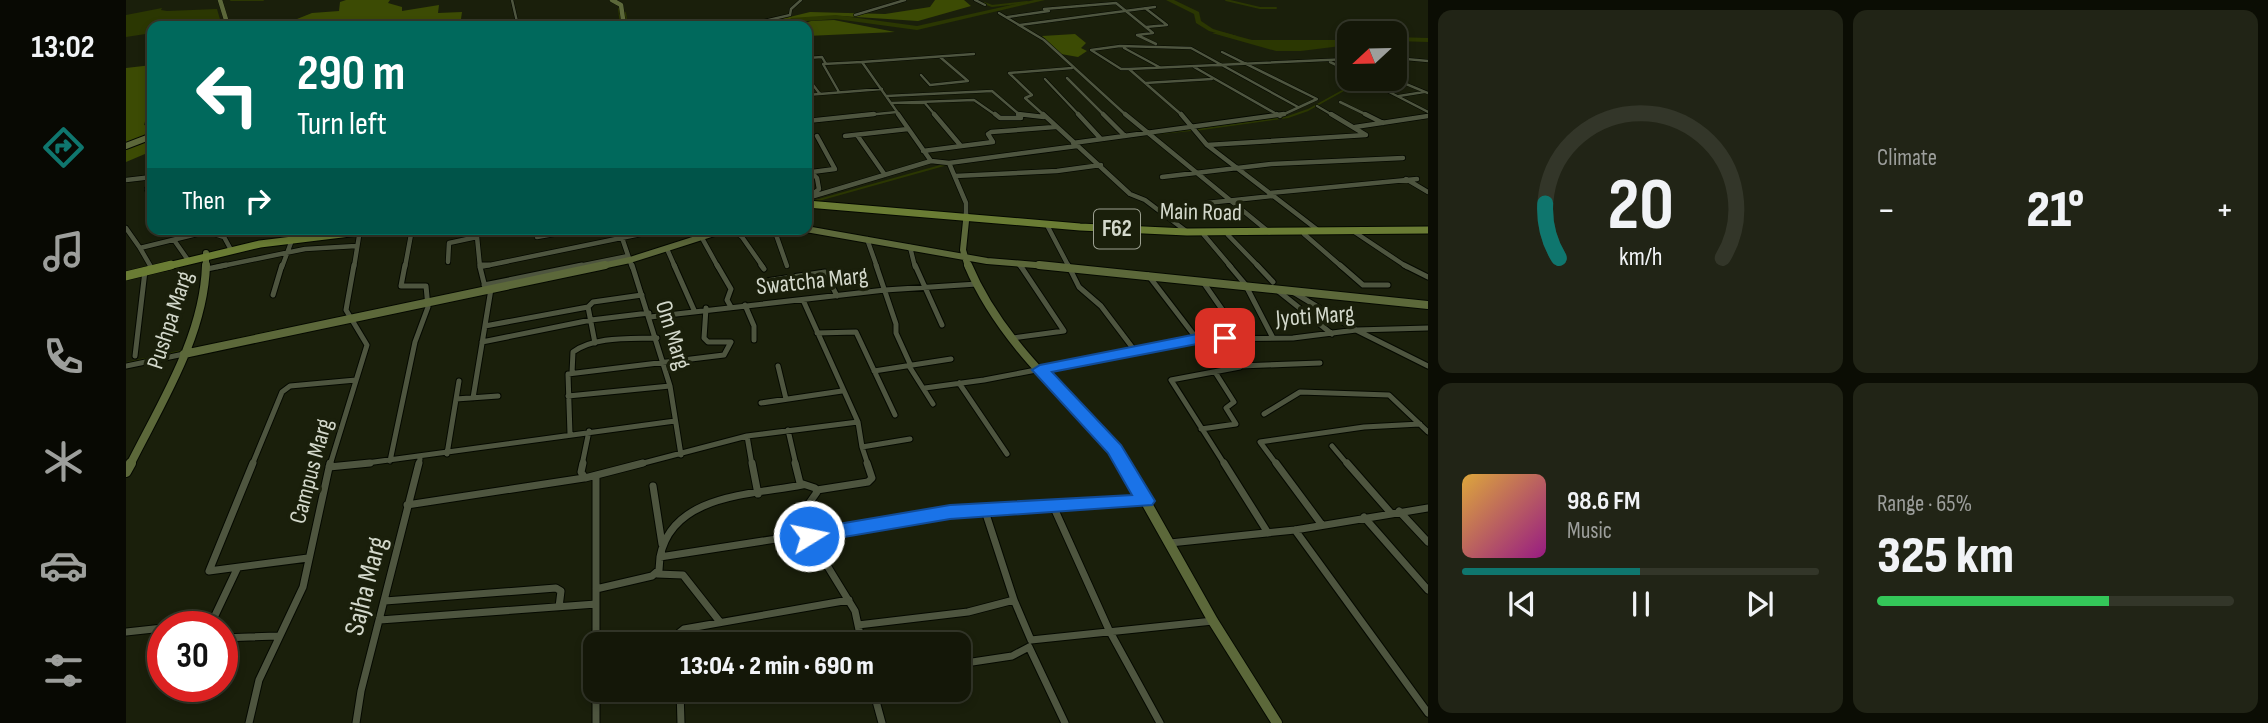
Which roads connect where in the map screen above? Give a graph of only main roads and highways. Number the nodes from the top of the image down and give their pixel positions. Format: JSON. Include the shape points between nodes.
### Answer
{"nodes":[{"id":1,"x":812,"y":204,"type":"edge"},
{"id":2,"x":966,"y":219,"type":"junction"},
{"id":3,"x":1428,"y":231,"type":"edge"},
{"id":4,"x":1321,"y":232,"type":"junction"},
{"id":5,"x":1189,"y":233,"type":"junction"},
{"id":6,"x":1270,"y":233,"type":"junction"},
{"id":7,"x":315,"y":235,"type":"edge"},
{"id":8,"x":290,"y":238,"type":"junction"},
{"id":9,"x":206,"y":254,"type":"junction"},
{"id":10,"x":126,"y":274,"type":"edge"}],
"edges":[{"from":1,"to":2,"type":"main road","name":"Main Road","number":"F62"},
{"from":2,"to":5,"type":"main road","name":"Main Road","number":"F62"},
{"from":2,"to":5,"type":"main road","name":"Main Road","number":"F62"},
{"from":3,"to":4,"type":"main road","name":"Main Road","number":"F62"},
{"from":3,"to":4,"type":"main road","name":"Main Road","number":"F62"},
{"from":4,"to":6,"type":"main road","name":"Main Road","number":"F62"},
{"from":4,"to":6,"type":"main road","name":"Main Road","number":"F62"},
{"from":5,"to":6,"type":"main road","name":"Main Road","number":"F62"},
{"from":5,"to":6,"type":"main road","name":"Main Road","number":"F62"},
{"from":7,"to":8,"type":"main road"},
{"from":8,"to":9,"type":"main road"},
{"from":8,"to":9,"type":"main road"},
{"from":9,"to":10,"type":"main road"}]}
